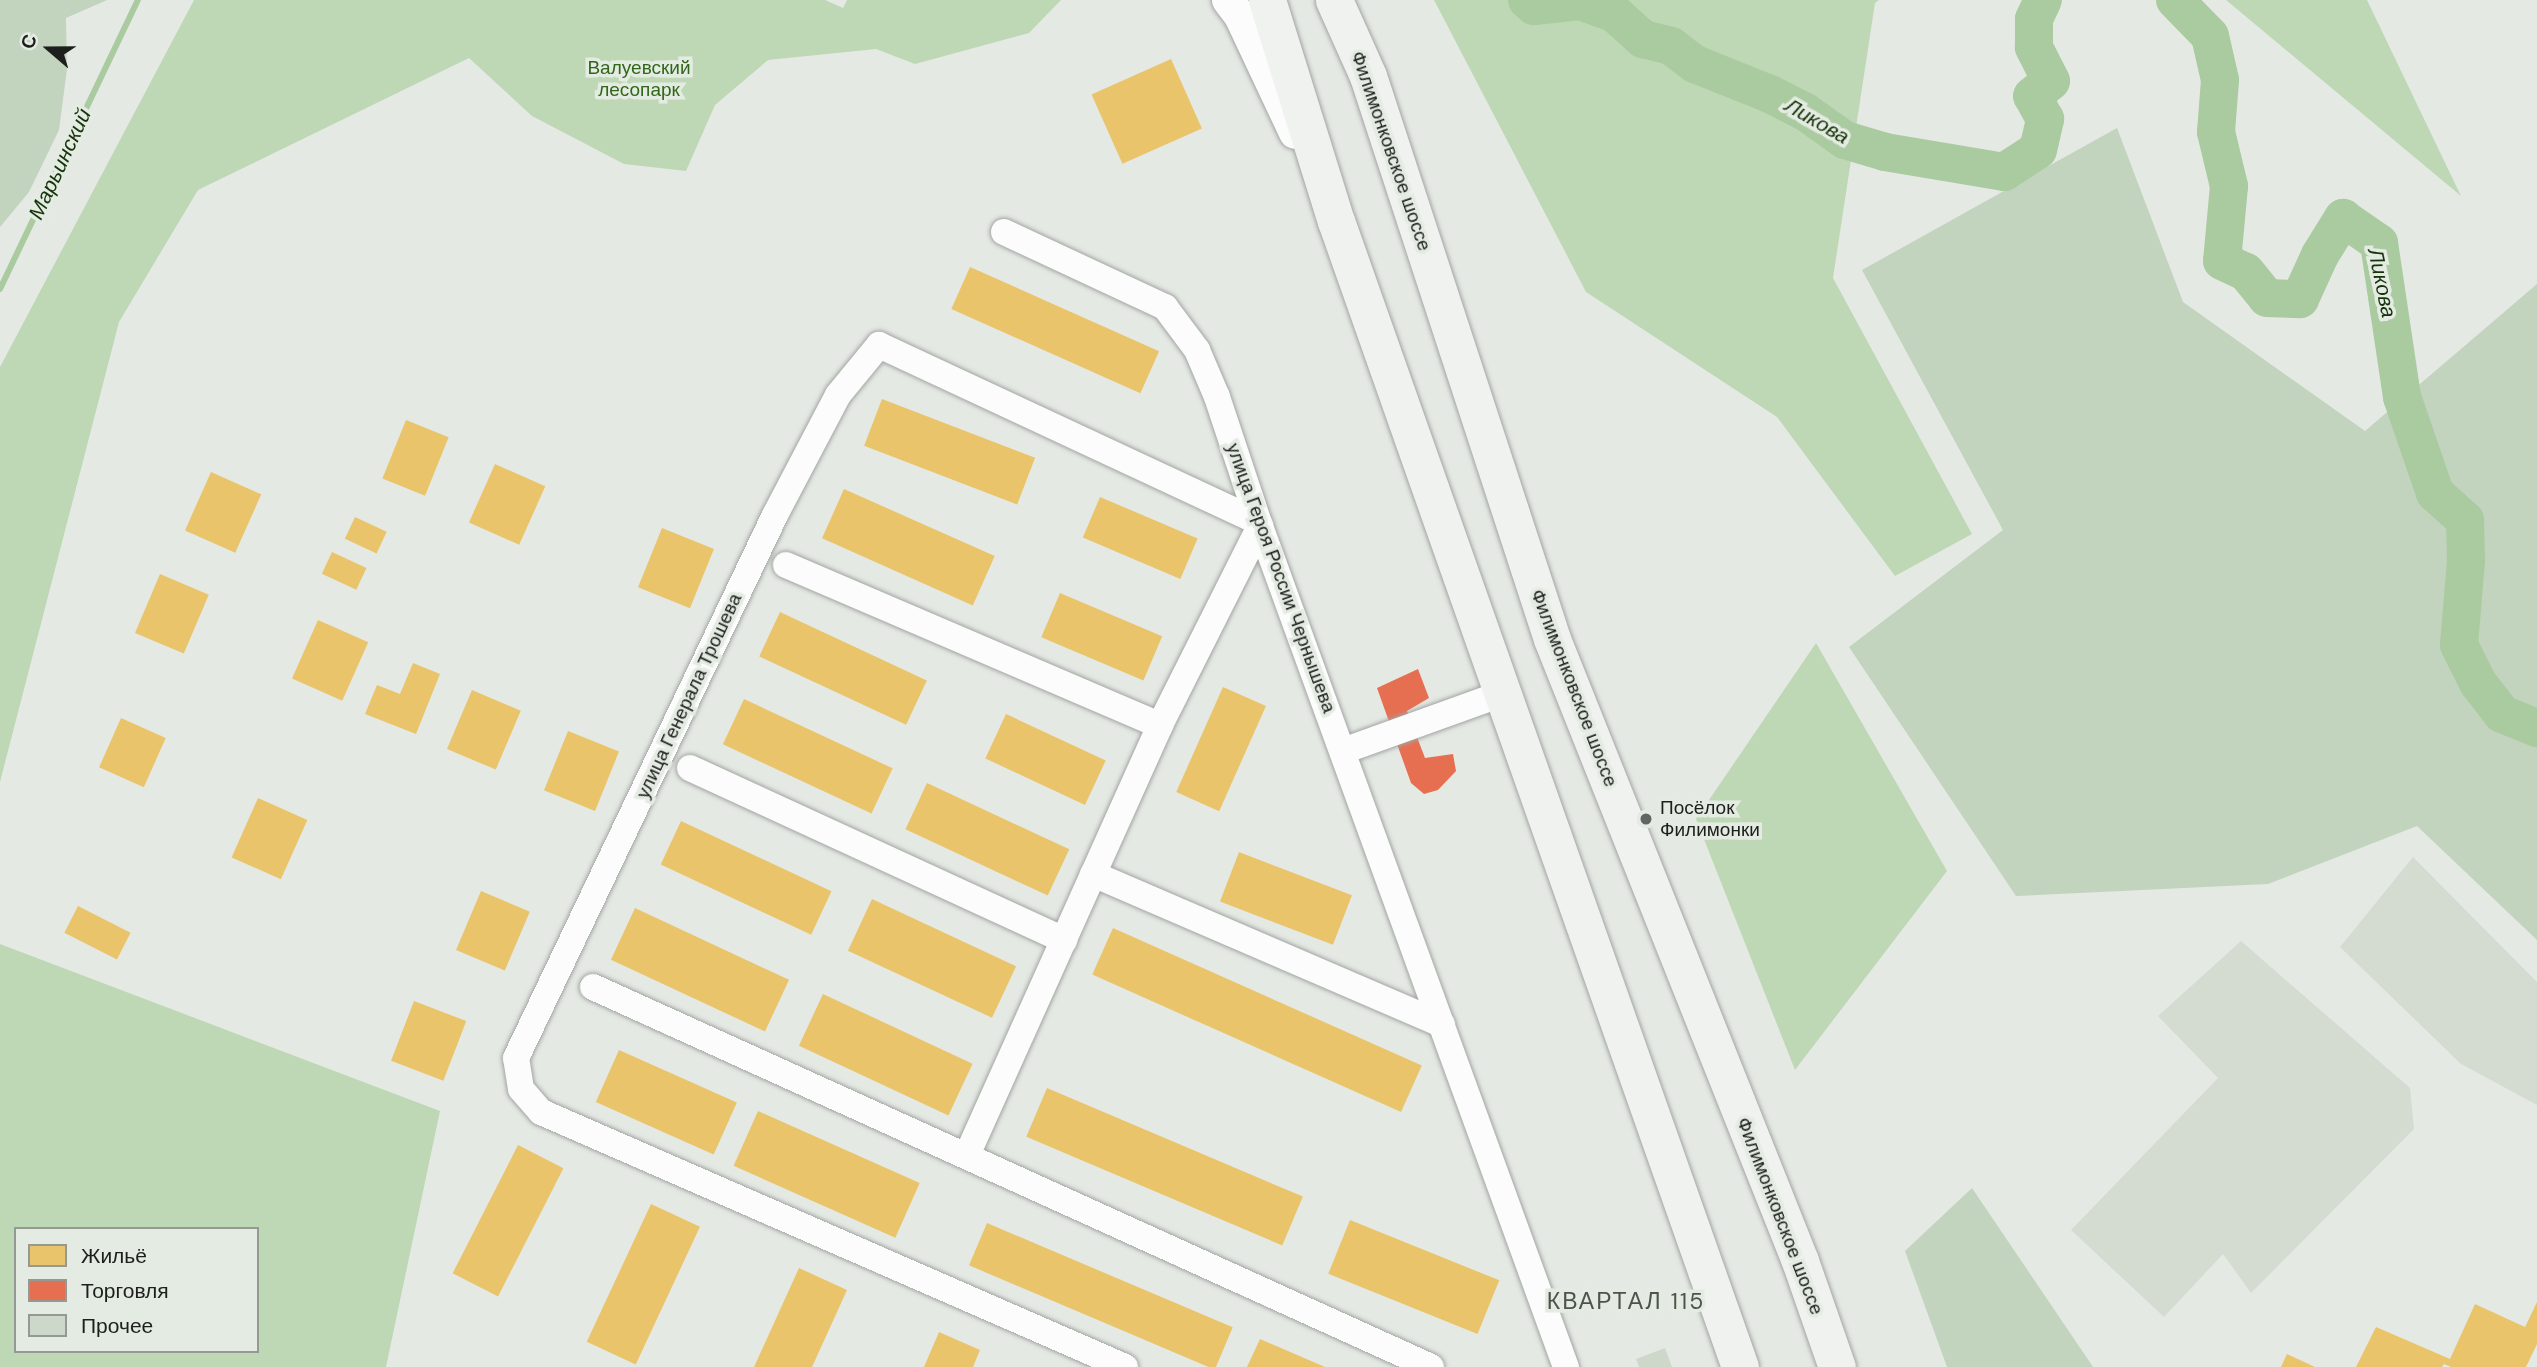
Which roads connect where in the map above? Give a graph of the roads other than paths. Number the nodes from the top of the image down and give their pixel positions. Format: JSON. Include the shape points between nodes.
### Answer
{"nodes":[{"id":1,"x":1228,"y":0,"type":"edge"},
{"id":2,"x":1267,"y":0,"type":"edge"},
{"id":3,"x":1334,"y":0,"type":"edge"},
{"id":4,"x":1336,"y":221,"type":"junction"},
{"id":5,"x":1004,"y":232,"type":"dead end"},
{"id":6,"x":1260,"y":524,"type":"junction"},
{"id":7,"x":786,"y":565,"type":"dead end"},
{"id":8,"x":1501,"y":694,"type":"junction"},
{"id":9,"x":1160,"y":725,"type":"junction"},
{"id":10,"x":1343,"y":751,"type":"junction"},
{"id":11,"x":690,"y":768,"type":"dead end"},
{"id":12,"x":1093,"y":874,"type":"junction"},
{"id":13,"x":1064,"y":940,"type":"junction"},
{"id":14,"x":593,"y":987,"type":"dead end"},
{"id":15,"x":1442,"y":1024,"type":"junction"},
{"id":16,"x":967,"y":1155,"type":"junction"},
{"id":17,"x":1125,"y":1367,"type":"edge"},
{"id":18,"x":1431,"y":1367,"type":"edge"},
{"id":19,"x":1566,"y":1367,"type":"edge"},
{"id":20,"x":1740,"y":1367,"type":"edge"},
{"id":21,"x":1837,"y":1367,"type":"edge"}],
"edges":[{"from":1,"to":4,"type":"street"},
{"from":2,"to":4,"type":"main road"},
{"from":3,"to":21,"type":"main road","name":"Филимонковское шоссе","via":[[1368,76],[1552,639],[1800,1261]]},
{"from":4,"to":8,"type":"main road"},
{"from":5,"to":6,"type":"street","name":"улица Героя России Чернышева","via":[[1165,307],[1197,350]]},
{"from":6,"to":9,"type":"street"},
{"from":6,"to":10,"type":"street","name":"улица Героя России Чернышева"},
{"from":6,"to":17,"type":"street","name":"улица Генерала Трошева","via":[[879,345],[838,395],[775,514],[516,1058],[521,1089],[541,1112]]},
{"from":7,"to":9,"type":"street"},
{"from":8,"to":10,"type":"street"},
{"from":8,"to":20,"type":"main road"},
{"from":9,"to":12,"type":"street"},
{"from":10,"to":15,"type":"street","name":"улица Героя России Чернышева"},
{"from":11,"to":13,"type":"street"},
{"from":12,"to":13,"type":"street"},
{"from":12,"to":15,"type":"street"},
{"from":13,"to":16,"type":"street"},
{"from":14,"to":16,"type":"street"},
{"from":15,"to":19,"type":"street","name":"улица Героя России Чернышева"},
{"from":16,"to":18,"type":"street"}]}
